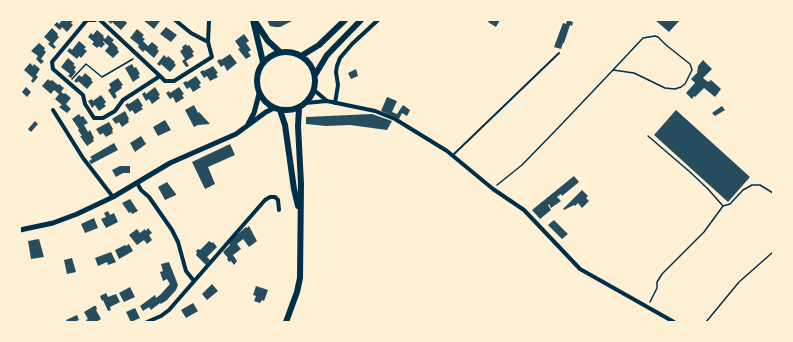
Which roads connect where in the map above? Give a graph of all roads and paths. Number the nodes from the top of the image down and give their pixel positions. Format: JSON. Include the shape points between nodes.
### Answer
{"nodes":[{"id":1,"x":95,"y":20,"type":"edge"},
{"id":2,"x":100,"y":20,"type":"edge"},
{"id":3,"x":175,"y":20,"type":"edge"},
{"id":4,"x":209,"y":20,"type":"edge"},
{"id":5,"x":253,"y":20,"type":"edge"},
{"id":6,"x":345,"y":20,"type":"edge"},
{"id":7,"x":361,"y":20,"type":"edge"},
{"id":8,"x":378,"y":20,"type":"edge"},
{"id":9,"x":208,"y":42,"type":"junction"},
{"id":10,"x":280,"y":52,"type":"junction"},
{"id":11,"x":559,"y":53,"type":"dead end"},
{"id":12,"x":138,"y":56,"type":"junction"},
{"id":13,"x":301,"y":56,"type":"junction"},
{"id":14,"x":263,"y":62,"type":"junction"},
{"id":15,"x":613,"y":70,"type":"junction"},
{"id":16,"x":315,"y":75,"type":"junction"},
{"id":17,"x":160,"y":76,"type":"junction"},
{"id":18,"x":69,"y":82,"type":"junction"},
{"id":19,"x":314,"y":90,"type":"junction"},
{"id":20,"x":259,"y":94,"type":"junction"},
{"id":21,"x":327,"y":101,"type":"junction"},
{"id":22,"x":305,"y":103,"type":"junction"},
{"id":23,"x":335,"y":103,"type":"junction"},
{"id":24,"x":299,"y":108,"type":"junction"},
{"id":25,"x":277,"y":109,"type":"junction"},
{"id":26,"x":52,"y":110,"type":"dead end"},
{"id":27,"x":246,"y":127,"type":"junction"},
{"id":28,"x":648,"y":136,"type":"dead end"},
{"id":29,"x":453,"y":156,"type":"junction"},
{"id":30,"x":137,"y":183,"type":"junction"},
{"id":31,"x":493,"y":189,"type":"junction"},
{"id":32,"x":773,"y":193,"type":"edge"},
{"id":33,"x":113,"y":197,"type":"junction"},
{"id":34,"x":723,"y":206,"type":"junction"},
{"id":35,"x":279,"y":210,"type":"dead end"},
{"id":36,"x":300,"y":214,"type":"junction"},
{"id":37,"x":20,"y":230,"type":"edge"},
{"id":38,"x":773,"y":252,"type":"edge"},
{"id":39,"x":194,"y":281,"type":"junction"},
{"id":40,"x":647,"y":306,"type":"junction"},
{"id":41,"x":147,"y":322,"type":"edge"},
{"id":42,"x":286,"y":322,"type":"edge"},
{"id":43,"x":674,"y":322,"type":"edge"},
{"id":44,"x":706,"y":322,"type":"edge"}],
"edges":[{"from":1,"to":18,"type":"street","via":[[87,20],[52,62],[53,69]]},
{"from":2,"to":12,"type":"street"},
{"from":3,"to":9,"type":"street","via":[[191,34]]},
{"from":4,"to":9,"type":"street"},
{"from":5,"to":10,"type":"main road","via":[[268,41]]},
{"from":5,"to":14,"type":"main road"},
{"from":6,"to":13,"type":"main road","via":[[319,45]]},
{"from":7,"to":16,"type":"main road","via":[[327,55]]},
{"from":8,"to":23,"type":"street","via":[[340,58],[336,72],[338,85]]},
{"from":9,"to":17,"type":"street","via":[[212,57],[174,81],[165,81]]},
{"from":10,"to":13,"type":"main road","via":[[287,51]]},
{"from":10,"to":14,"type":"main road"},
{"from":11,"to":29,"type":"lane"},
{"from":12,"to":17,"type":"street"},
{"from":12,"to":18,"type":"path","via":[[102,77],[86,64]]},
{"from":13,"to":16,"type":"main road","via":[[310,64]]},
{"from":14,"to":20,"type":"main road","via":[[256,78]]},
{"from":15,"to":15,"type":"path","via":[[634,73],[665,88],[675,89],[685,84],[692,70],[690,64],[655,36],[643,38]]},
{"from":15,"to":31,"type":"path","via":[[522,165]]},
{"from":16,"to":19,"type":"main road"},
{"from":17,"to":18,"type":"street","via":[[123,100],[115,111],[103,118],[94,118],[85,104],[83,95]]},
{"from":19,"to":21,"type":"street"},
{"from":19,"to":22,"type":"main road"},
{"from":20,"to":25,"type":"main road","via":[[263,100]]},
{"from":20,"to":27,"type":"street","via":[[254,113]]},
{"from":21,"to":22,"type":"street"},
{"from":21,"to":23,"type":"street"},
{"from":22,"to":24,"type":"main road"},
{"from":23,"to":29,"type":"street","via":[[375,111],[395,119]]},
{"from":24,"to":25,"type":"main road"},
{"from":24,"to":36,"type":"main road"},
{"from":25,"to":27,"type":"street","via":[[266,112]]},
{"from":25,"to":36,"type":"main road","via":[[285,125]]},
{"from":26,"to":33,"type":"street","via":[[83,158]]},
{"from":27,"to":30,"type":"street","via":[[236,134],[170,163]]},
{"from":28,"to":34,"type":"path","via":[[690,172]]},
{"from":29,"to":31,"type":"street"},
{"from":30,"to":33,"type":"street"},
{"from":30,"to":39,"type":"street","via":[[172,230],[186,270]]},
{"from":31,"to":40,"type":"street","via":[[524,210],[580,269]]},
{"from":32,"to":34,"type":"path","via":[[760,185],[752,185],[730,204]]},
{"from":33,"to":37,"type":"street","via":[[65,220]]},
{"from":34,"to":40,"type":"path","via":[[704,232],[662,274]]},
{"from":35,"to":39,"type":"street","via":[[275,197],[264,200]]},
{"from":36,"to":42,"type":"main road","via":[[300,278]]},
{"from":38,"to":44,"type":"path","via":[[739,282]]},
{"from":39,"to":41,"type":"street","via":[[165,313]]},
{"from":40,"to":43,"type":"street"}]}
